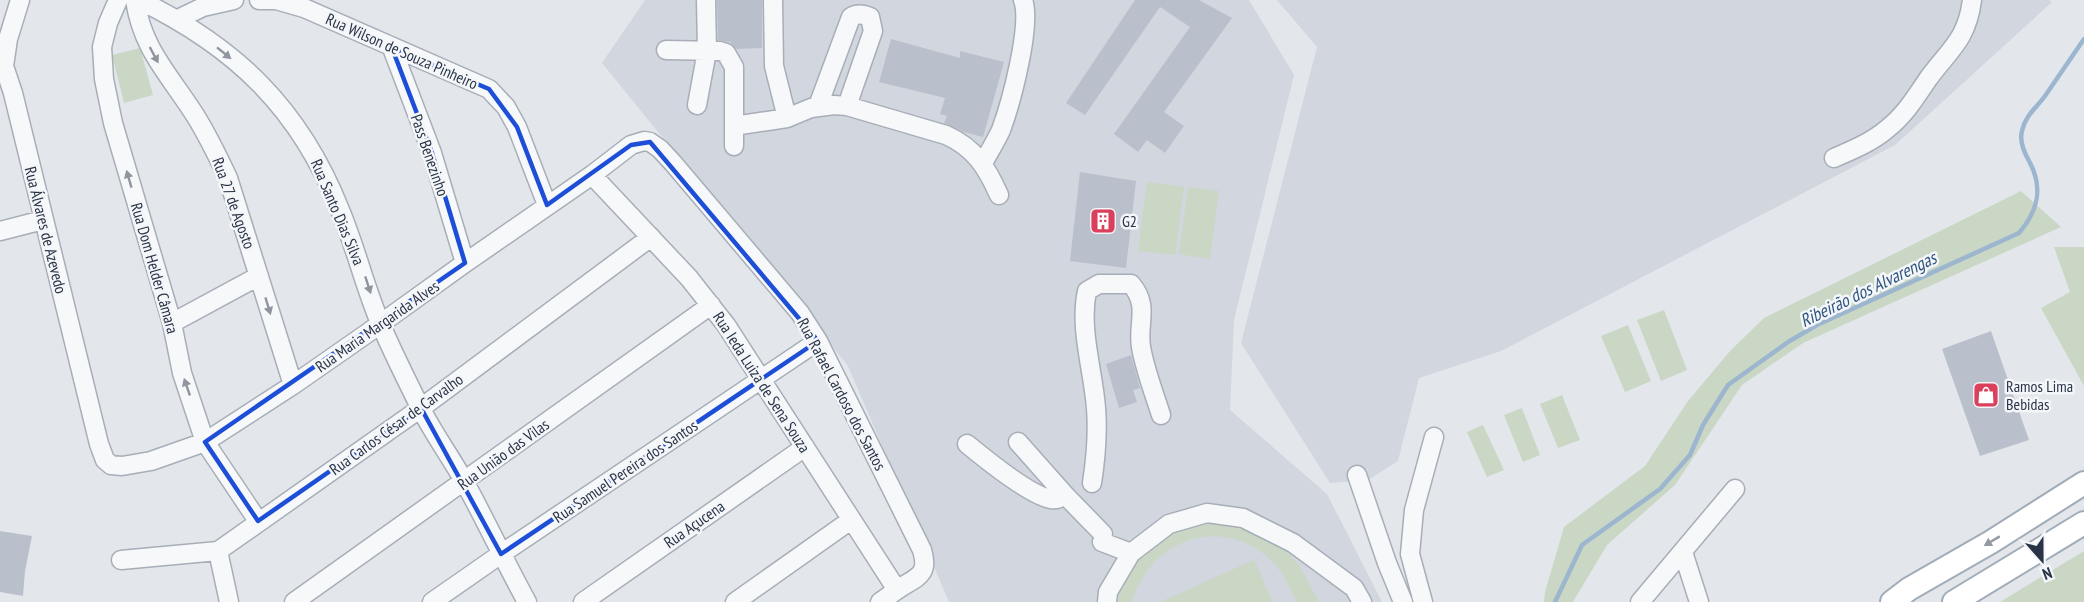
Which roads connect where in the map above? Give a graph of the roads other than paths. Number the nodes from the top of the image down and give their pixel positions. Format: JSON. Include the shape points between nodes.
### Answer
{"nodes":[{"id":1,"x":20,"y":0,"type":"edge"},
{"id":2,"x":118,"y":0,"type":"edge"},
{"id":3,"x":137,"y":0,"type":"edge"},
{"id":4,"x":234,"y":0,"type":"edge"},
{"id":5,"x":259,"y":0,"type":"edge"},
{"id":6,"x":706,"y":0,"type":"edge"},
{"id":7,"x":773,"y":0,"type":"edge"},
{"id":8,"x":1023,"y":0,"type":"edge"},
{"id":9,"x":1972,"y":0,"type":"edge"},
{"id":10,"x":178,"y":19,"type":"junction"},
{"id":11,"x":392,"y":48,"type":"junction"},
{"id":12,"x":666,"y":50,"type":"dead end"},
{"id":13,"x":707,"y":51,"type":"junction"},
{"id":14,"x":2,"y":67,"type":"edge"},
{"id":15,"x":697,"y":105,"type":"dead end"},
{"id":16,"x":818,"y":106,"type":"junction"},
{"id":17,"x":847,"y":106,"type":"junction"},
{"id":18,"x":787,"y":118,"type":"junction"},
{"id":19,"x":734,"y":126,"type":"junction"},
{"id":20,"x":631,"y":145,"type":"joint"},
{"id":21,"x":734,"y":146,"type":"dead end"},
{"id":22,"x":1834,"y":158,"type":"dead end"},
{"id":23,"x":983,"y":163,"type":"junction"},
{"id":24,"x":592,"y":175,"type":"junction"},
{"id":25,"x":999,"y":195,"type":"dead end"},
{"id":26,"x":547,"y":205,"type":"junction"},
{"id":27,"x":44,"y":220,"type":"junction"},
{"id":28,"x":0,"y":231,"type":"edge"},
{"id":29,"x":651,"y":237,"type":"junction"},
{"id":30,"x":465,"y":263,"type":"junction"},
{"id":31,"x":259,"y":276,"type":"junction"},
{"id":32,"x":711,"y":305,"type":"junction"},
{"id":33,"x":172,"y":323,"type":"junction"},
{"id":34,"x":381,"y":324,"type":"junction"},
{"id":35,"x":818,"y":341,"type":"junction"},
{"id":36,"x":762,"y":379,"type":"junction"},
{"id":37,"x":293,"y":385,"type":"junction"},
{"id":38,"x":421,"y":408,"type":"junction"},
{"id":39,"x":1161,"y":416,"type":"dead end"},
{"id":40,"x":1434,"y":437,"type":"dead end"},
{"id":41,"x":205,"y":442,"type":"junction"},
{"id":42,"x":1018,"y":442,"type":"dead end"},
{"id":43,"x":967,"y":444,"type":"dead end"},
{"id":44,"x":805,"y":447,"type":"junction"},
{"id":45,"x":105,"y":460,"type":"joint"},
{"id":46,"x":1357,"y":475,"type":"dead end"},
{"id":47,"x":464,"y":482,"type":"junction"},
{"id":48,"x":1092,"y":483,"type":"dead end"},
{"id":49,"x":2084,"y":483,"type":"edge"},
{"id":50,"x":1735,"y":489,"type":"dead end"},
{"id":51,"x":1065,"y":495,"type":"junction"},
{"id":52,"x":851,"y":520,"type":"junction"},
{"id":53,"x":258,"y":522,"type":"junction"},
{"id":54,"x":2084,"y":524,"type":"edge"},
{"id":55,"x":218,"y":551,"type":"junction"},
{"id":56,"x":1683,"y":552,"type":"junction"},
{"id":57,"x":1131,"y":553,"type":"junction"},
{"id":58,"x":501,"y":554,"type":"junction"},
{"id":59,"x":121,"y":560,"type":"dead end"},
{"id":60,"x":897,"y":590,"type":"junction"},
{"id":61,"x":1905,"y":598,"type":"edge"},
{"id":62,"x":229,"y":602,"type":"edge"},
{"id":63,"x":294,"y":602,"type":"edge"},
{"id":64,"x":432,"y":602,"type":"edge"},
{"id":65,"x":527,"y":602,"type":"edge"},
{"id":66,"x":583,"y":602,"type":"edge"},
{"id":67,"x":735,"y":602,"type":"edge"},
{"id":68,"x":880,"y":602,"type":"edge"},
{"id":69,"x":1107,"y":602,"type":"edge"},
{"id":70,"x":1362,"y":602,"type":"edge"},
{"id":71,"x":1403,"y":602,"type":"edge"},
{"id":72,"x":1423,"y":602,"type":"edge"},
{"id":73,"x":1640,"y":602,"type":"edge"},
{"id":74,"x":1699,"y":602,"type":"edge"},
{"id":75,"x":1954,"y":602,"type":"edge"}],
"edges":[{"from":1,"to":14,"type":"street","name":"Rua Álvares de Azevedo"},
{"from":33,"to":2,"type":"street","name":"Rua Dom Helder Câmara","one_way":true,"via":[[113,123],[104,79],[102,47]]},
{"from":3,"to":10,"type":"street","name":"Rua Santo Dias Silva"},
{"from":3,"to":31,"type":"street","name":"Rua 27 de Agosto","one_way":true,"via":[[137,18],[155,60],[192,110],[228,178]]},
{"from":4,"to":10,"type":"street","via":[[202,7]]},
{"from":5,"to":11,"type":"street","name":"Rua Wilson de Souza Pinheiro","via":[[304,8]]},
{"from":6,"to":13,"type":"street"},
{"from":7,"to":18,"type":"street","via":[[774,66]]},
{"from":8,"to":23,"type":"street","via":[[1025,24],[1011,94],[1001,130]]},
{"from":9,"to":22,"type":"street","via":[[1965,32],[1910,106],[1885,131]]},
{"from":10,"to":34,"type":"street","name":"Rua Santo Dias Silva","one_way":true,"via":[[258,81],[308,144],[340,210]]},
{"from":11,"to":26,"type":"street","name":"Rua Wilson de Souza Pinheiro","via":[[489,89],[506,107],[517,127]]},
{"from":11,"to":30,"type":"street","name":"Pass Benezinho","via":[[432,153]]},
{"from":12,"to":13,"type":"street"},
{"from":13,"to":15,"type":"street"},
{"from":13,"to":19,"type":"street","via":[[726,53],[734,67]]},
{"from":14,"to":27,"type":"street","name":"Rua Álvares de Azevedo"},
{"from":16,"to":17,"type":"street"},
{"from":16,"to":17,"type":"street","via":[[851,17],[864,14],[870,17],[873,31]]},
{"from":16,"to":18,"type":"street"},
{"from":17,"to":23,"type":"street","via":[[946,135]]},
{"from":18,"to":19,"type":"street"},
{"from":19,"to":21,"type":"street"},
{"from":20,"to":24,"type":"street","name":"Rua Maria Margarida Alves"},
{"from":20,"to":35,"type":"street","name":"Rua Rafael Cardoso dos Santos","via":[[644,141],[660,149],[800,313]]},
{"from":23,"to":25,"type":"street"},
{"from":24,"to":26,"type":"street","name":"Rua Maria Margarida Alves"},
{"from":24,"to":29,"type":"street","name":"Rua Ieda Luiza de Sena Souza"},
{"from":26,"to":30,"type":"street","name":"Rua Maria Margarida Alves"},
{"from":27,"to":28,"type":"street"},
{"from":27,"to":45,"type":"street","name":"Rua Álvares de Azevedo"},
{"from":29,"to":32,"type":"street","name":"Rua Ieda Luiza de Sena Souza"},
{"from":29,"to":38,"type":"street","name":"Rua Carlos César de Carvalho"},
{"from":30,"to":34,"type":"street","name":"Rua Maria Margarida Alves"},
{"from":31,"to":33,"type":"street"},
{"from":31,"to":37,"type":"street","name":"Rua 27 de Agosto","one_way":true},
{"from":32,"to":36,"type":"street","name":"Rua Ieda Luiza de Sena Souza"},
{"from":32,"to":47,"type":"street","name":"Rua União das Vilas"},
{"from":41,"to":33,"type":"street","name":"Rua Dom Helder Câmara","one_way":true,"via":[[182,373]]},
{"from":34,"to":37,"type":"street","name":"Rua Maria Margarida Alves"},
{"from":34,"to":38,"type":"street","name":"Rua Santo Dias Silva"},
{"from":35,"to":36,"type":"street","name":"Rua Samuel Pereira dos Santos"},
{"from":35,"to":60,"type":"street","name":"Rua Rafael Cardoso dos Santos","via":[[922,550],[926,563],[923,572]]},
{"from":36,"to":44,"type":"street","name":"Rua Ieda Luiza de Sena Souza"},
{"from":36,"to":58,"type":"street","name":"Rua Samuel Pereira dos Santos"},
{"from":37,"to":41,"type":"street","name":"Rua Maria Margarida Alves"},
{"from":38,"to":47,"type":"street","name":"Rua Santo Dias Silva"},
{"from":38,"to":53,"type":"street","name":"Rua Carlos César de Carvalho"},
{"from":39,"to":48,"type":"street","via":[[1141,349],[1143,316],[1138,292],[1131,284],[1099,284],[1087,291],[1083,309],[1096,407],[1097,449]]},
{"from":40,"to":72,"type":"street","via":[[1414,510],[1410,554]]},
{"from":41,"to":45,"type":"street","name":"Rua Maria Margarida Alves","via":[[135,465],[111,465]]},
{"from":41,"to":53,"type":"street","name":"Rua Dom Helder Câmara"},
{"from":42,"to":51,"type":"street"},
{"from":43,"to":51,"type":"street","via":[[1042,495],[1055,500]]},
{"from":44,"to":52,"type":"street","name":"Rua Ieda Luiza de Sena Souza"},
{"from":44,"to":66,"type":"street","name":"Rua Açucena"},
{"from":46,"to":71,"type":"street"},
{"from":47,"to":58,"type":"street","name":"Rua Santo Dias Silva"},
{"from":47,"to":63,"type":"street","name":"Rua União das Vilas"},
{"from":49,"to":61,"type":"main road","one_way":true},
{"from":50,"to":56,"type":"street"},
{"from":51,"to":57,"type":"street","via":[[1103,538]]},
{"from":52,"to":60,"type":"street","name":"Rua Ieda Luiza de Sena Souza"},
{"from":52,"to":67,"type":"street"},
{"from":53,"to":55,"type":"street","name":"Rua Carlos César de Carvalho"},
{"from":54,"to":75,"type":"main road"},
{"from":55,"to":59,"type":"street"},
{"from":55,"to":62,"type":"street"},
{"from":56,"to":73,"type":"street"},
{"from":56,"to":74,"type":"street"},
{"from":57,"to":69,"type":"street","via":[[1108,592]]},
{"from":57,"to":70,"type":"street","via":[[1169,524],[1207,513],[1243,518],[1293,543],[1337,574],[1354,588]]},
{"from":58,"to":64,"type":"street","name":"Rua Samuel Pereira dos Santos"},
{"from":58,"to":65,"type":"street","name":"Rua Santo Dias Silva"},
{"from":60,"to":68,"type":"street"}]}
